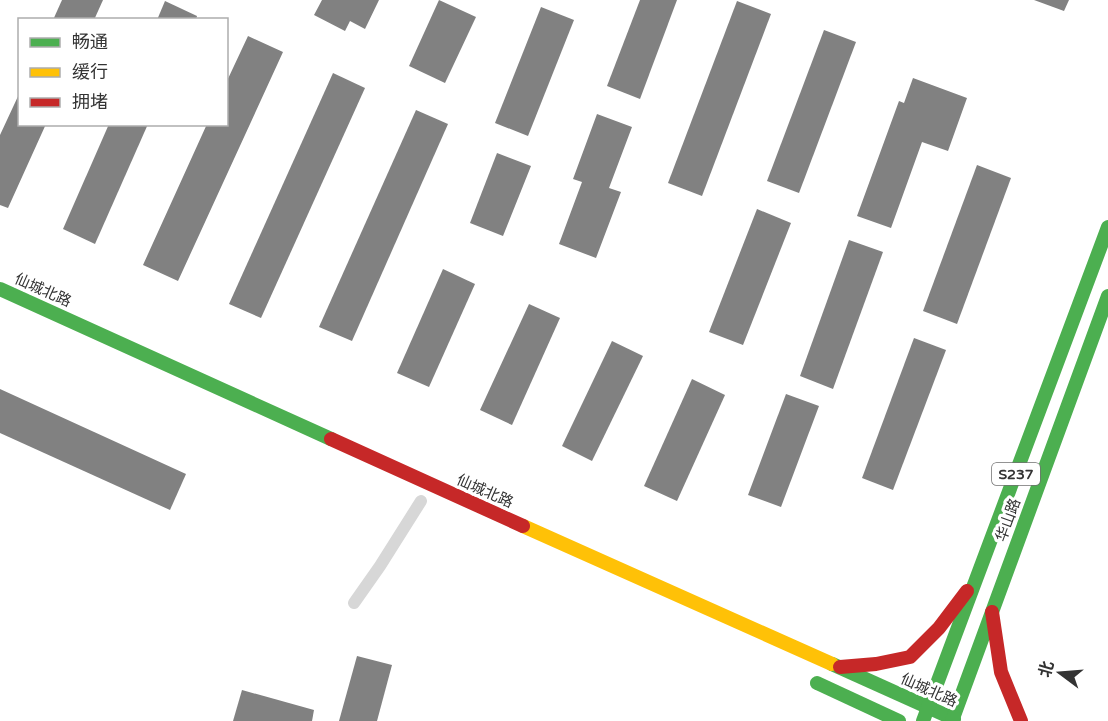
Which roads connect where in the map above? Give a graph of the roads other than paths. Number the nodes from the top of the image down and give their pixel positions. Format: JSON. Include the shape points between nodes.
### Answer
{"nodes":[{"id":1,"x":1108,"y":227,"type":"edge"},
{"id":2,"x":0,"y":289,"type":"edge"},
{"id":3,"x":1108,"y":296,"type":"edge"},
{"id":4,"x":421,"y":501,"type":"dead end"},
{"id":5,"x":977,"y":578,"type":"junction"},
{"id":6,"x":354,"y":603,"type":"dead end"},
{"id":7,"x":992,"y":612,"type":"junction"},
{"id":8,"x":837,"y":668,"type":"junction"},
{"id":9,"x":853,"y":714,"type":"dead end"},
{"id":10,"x":926,"y":715,"type":"edge"},
{"id":11,"x":954,"y":720,"type":"edge"},
{"id":12,"x":899,"y":721,"type":"edge"},
{"id":13,"x":1021,"y":721,"type":"edge"}],
"edges":[{"from":1,"to":5,"type":"main road","number":"S237"},
{"from":2,"to":8,"type":"main road","name":"仙城北路"},
{"from":3,"to":7,"type":"main road","name":"华山路","number":"S237"},
{"from":4,"to":6,"type":"lane"},
{"from":5,"to":8,"type":"main road","via":[[939,628],[910,657]]},
{"from":5,"to":10,"type":"main road","number":"S237"},
{"from":7,"to":11,"type":"main road","name":"华山路","number":"S237"},
{"from":7,"to":13,"type":"main road","via":[[1001,672]]},
{"from":8,"to":10,"type":"main road","name":"仙城北路"},
{"from":9,"to":12,"type":"main road","via":[[808,679]]},
{"from":10,"to":11,"type":"main road","name":"仙城北路"}]}
